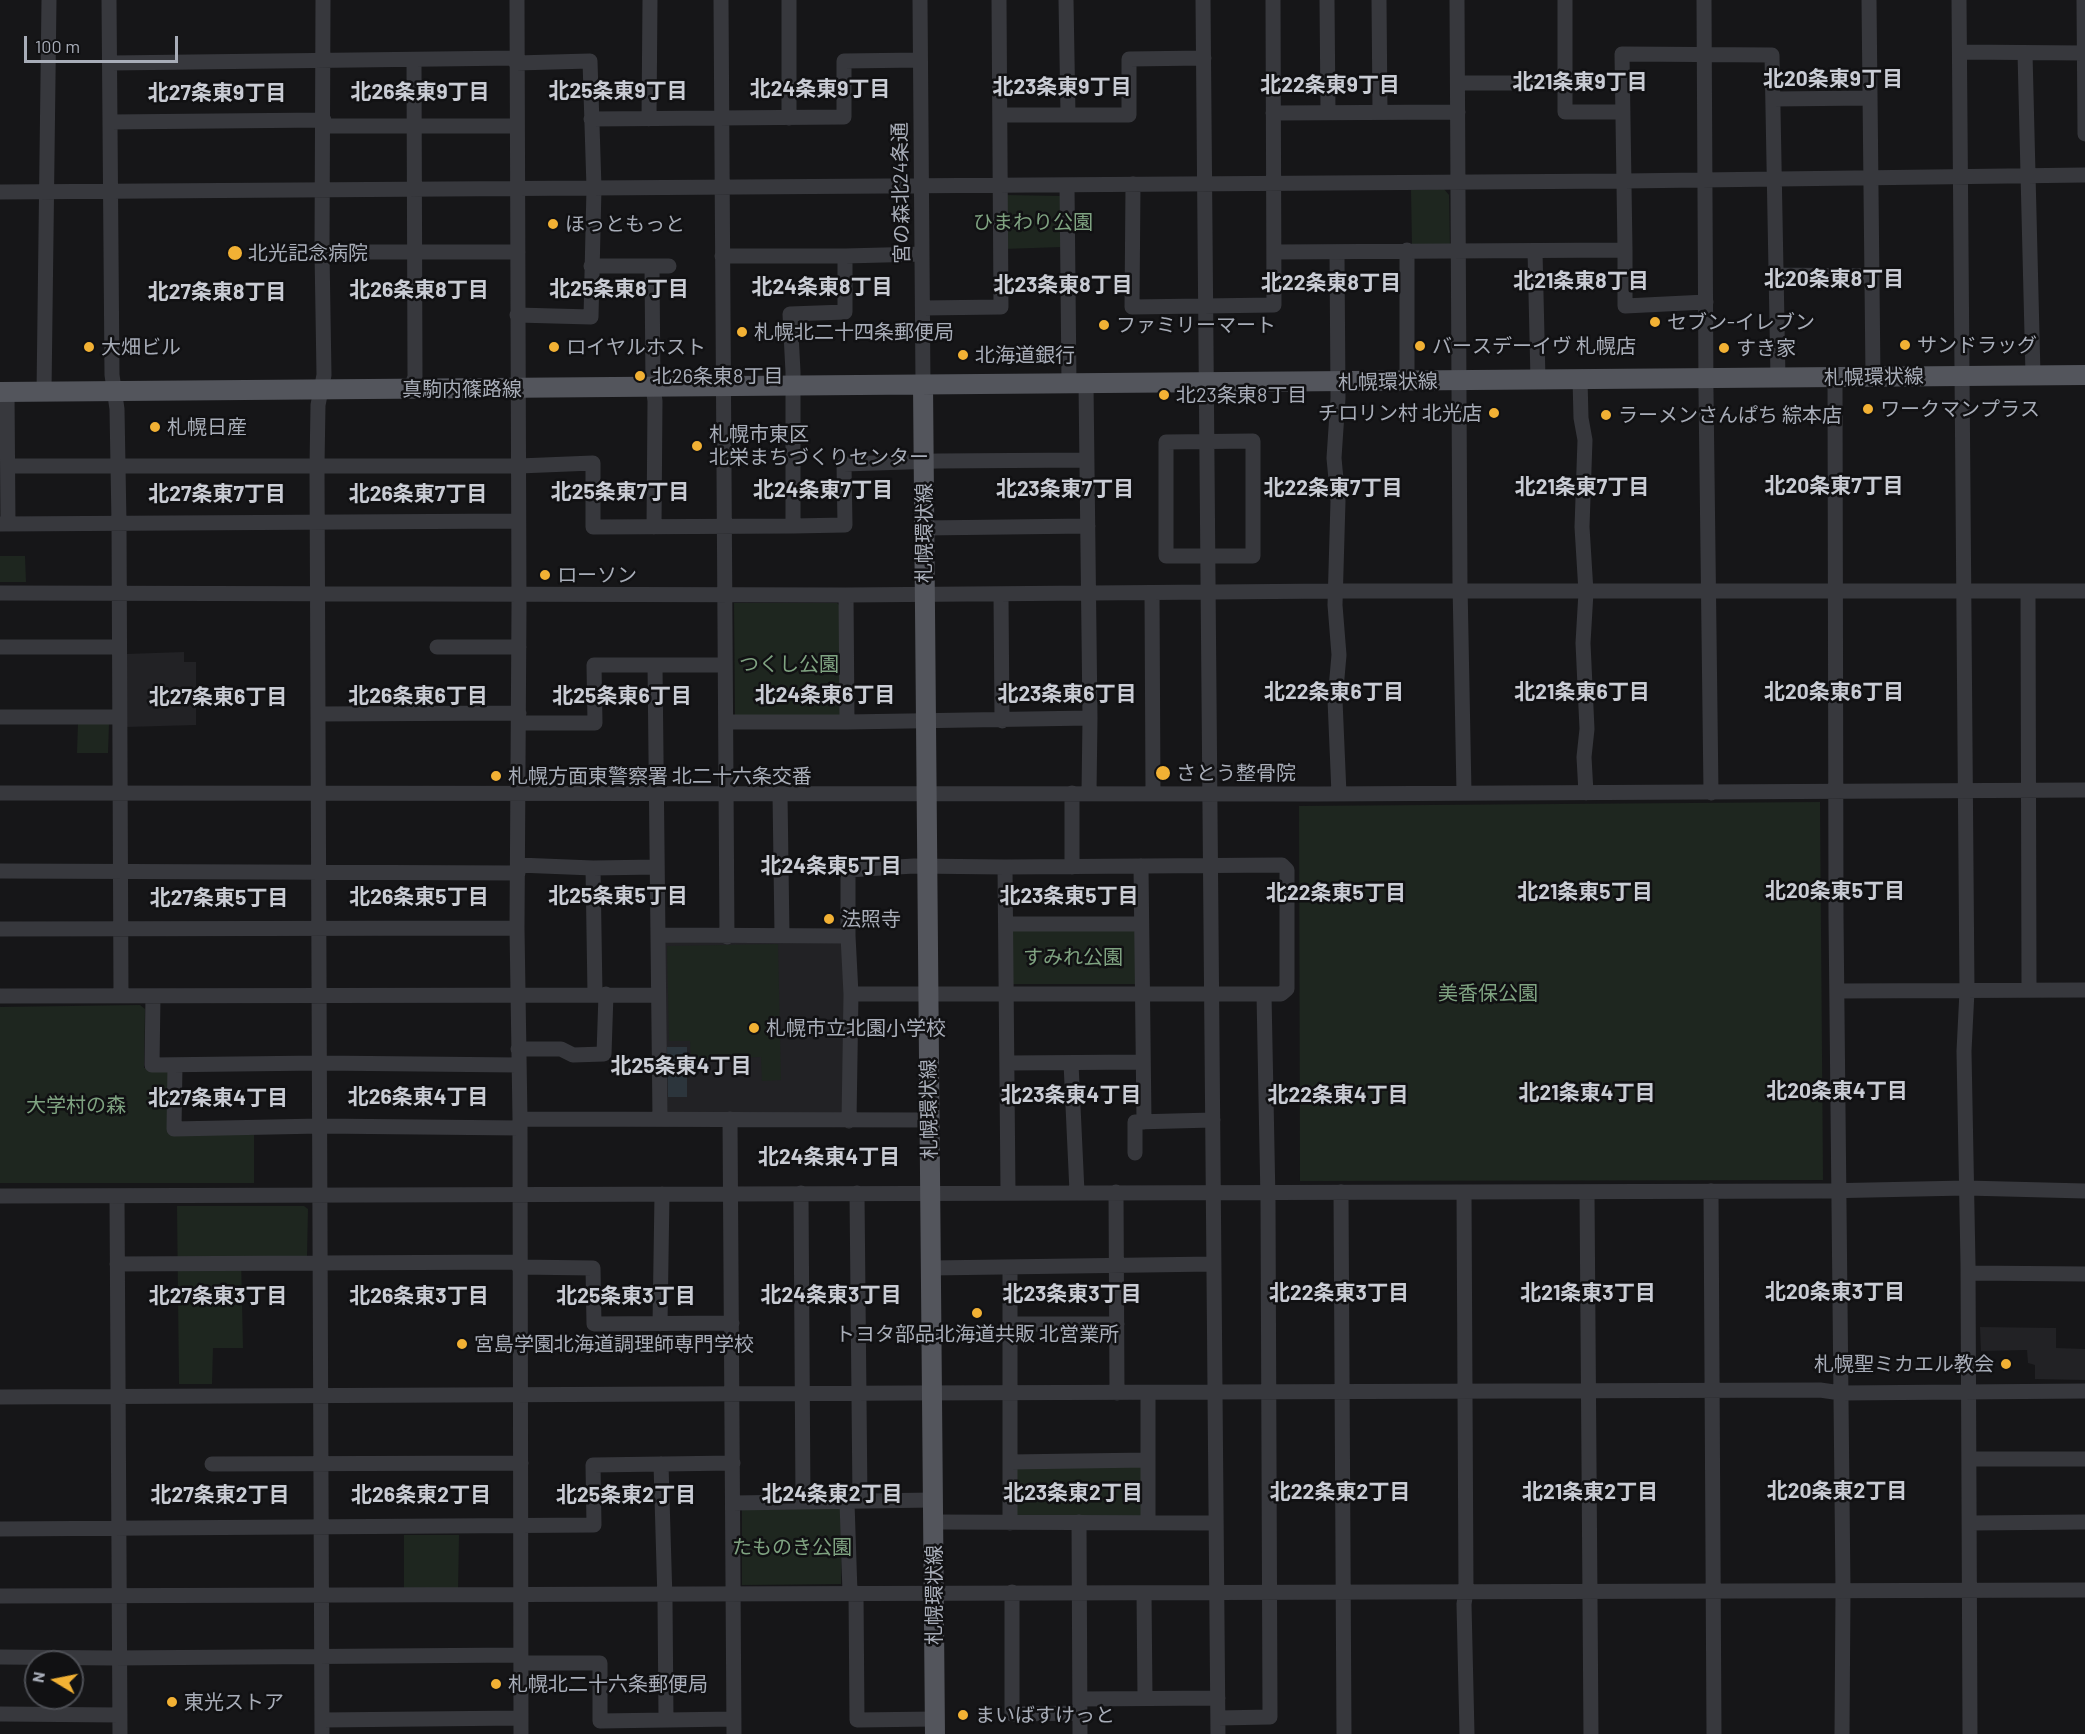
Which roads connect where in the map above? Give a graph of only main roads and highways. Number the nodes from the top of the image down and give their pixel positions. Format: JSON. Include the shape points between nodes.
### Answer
{"nodes":[{"id":1,"x":2085,"y":375,"type":"edge"},
{"id":2,"x":923,"y":385,"type":"junction"},
{"id":3,"x":4,"y":392,"type":"edge"},
{"id":4,"x":935,"y":1727,"type":"edge"}],
"edges":[{"from":1,"to":2,"type":"main road","name":"札幌環状線"},
{"from":2,"to":3,"type":"main road","name":"真駒内篠路線"},
{"from":2,"to":4,"type":"main road","name":"札幌環状線"}]}
